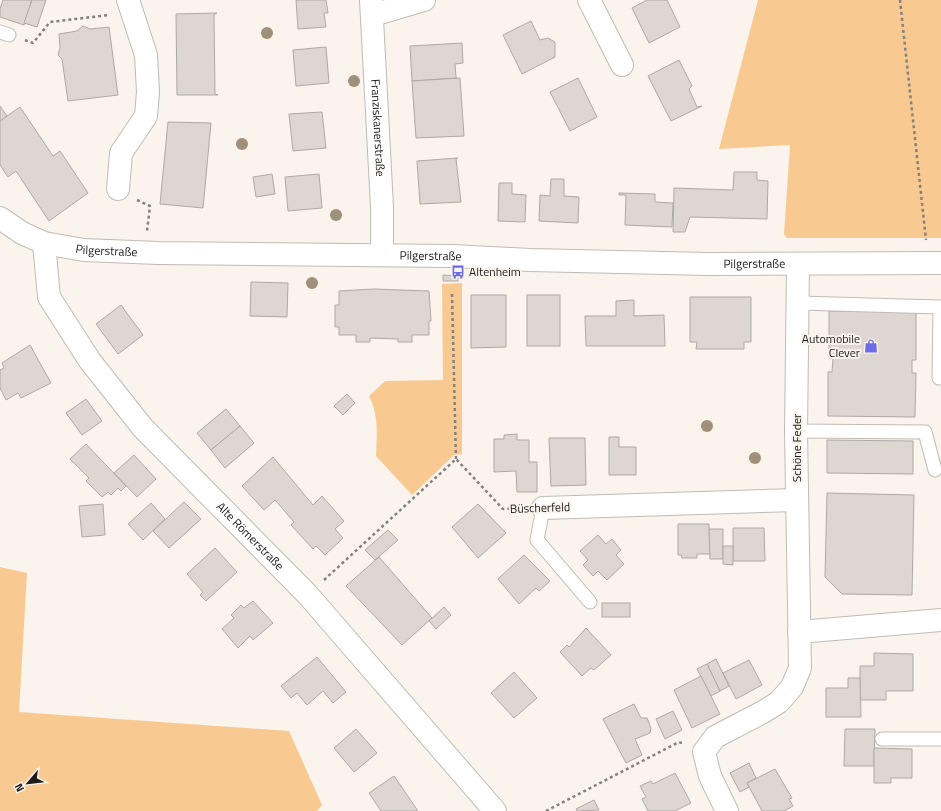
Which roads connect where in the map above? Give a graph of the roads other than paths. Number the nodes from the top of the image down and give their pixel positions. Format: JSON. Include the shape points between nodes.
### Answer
{"nodes":[{"id":1,"x":128,"y":0,"type":"edge"},
{"id":2,"x":424,"y":0,"type":"edge"},
{"id":3,"x":589,"y":0,"type":"edge"},
{"id":4,"x":372,"y":7,"type":"edge"},
{"id":5,"x":622,"y":65,"type":"dead end"},
{"id":6,"x":118,"y":189,"type":"road end"},
{"id":7,"x":0,"y":218,"type":"edge"},
{"id":8,"x":44,"y":243,"type":"junction"},
{"id":9,"x":382,"y":256,"type":"junction"},
{"id":10,"x":941,"y":263,"type":"edge"},
{"id":11,"x":798,"y":264,"type":"junction"},
{"id":12,"x":798,"y":303,"type":"junction"},
{"id":13,"x":939,"y":378,"type":"dead end"},
{"id":14,"x":796,"y":431,"type":"junction"},
{"id":15,"x":934,"y":470,"type":"dead end"},
{"id":16,"x":797,"y":500,"type":"junction"},
{"id":17,"x":543,"y":508,"type":"joint"},
{"id":18,"x":590,"y":602,"type":"dead end"},
{"id":19,"x":941,"y":620,"type":"edge"},
{"id":20,"x":799,"y":632,"type":"junction"},
{"id":21,"x":882,"y":739,"type":"dead end"},
{"id":22,"x":941,"y":739,"type":"edge"},
{"id":23,"x":495,"y":811,"type":"edge"},
{"id":24,"x":727,"y":811,"type":"edge"}],
"edges":[{"from":1,"to":6,"type":"street","via":[[146,55],[148,92],[146,116],[121,153]]},
{"from":2,"to":4,"type":"street"},
{"from":3,"to":5,"type":"street"},
{"from":4,"to":9,"type":"street","name":"Franziskanerstraße"},
{"from":7,"to":8,"type":"street","name":"Pilgerstraße","via":[[22,233]]},
{"from":8,"to":9,"type":"street","name":"Pilgerstraße","via":[[84,250]]},
{"from":8,"to":23,"type":"street","name":"Alte Römerstraße","via":[[49,297],[90,361],[142,428],[307,594]]},
{"from":9,"to":11,"type":"street","name":"Pilgerstraße"},
{"from":10,"to":11,"type":"street","name":"Pilgerstraße"},
{"from":11,"to":12,"type":"street","name":"Schöne Feder"},
{"from":12,"to":13,"type":"lane","via":[[940,307]]},
{"from":12,"to":14,"type":"street","name":"Schöne Feder"},
{"from":14,"to":15,"type":"lane","via":[[925,432]]},
{"from":14,"to":16,"type":"street","name":"Schöne Feder"},
{"from":16,"to":17,"type":"street","name":"Büscherfeld"},
{"from":16,"to":20,"type":"street","name":"Schöne Feder"},
{"from":17,"to":18,"type":"lane","via":[[537,540]]},
{"from":19,"to":20,"type":"street"},
{"from":20,"to":24,"type":"street","name":"Schöne Feder","via":[[800,668],[792,687],[778,702],[763,712],[715,737],[704,752],[710,776]]},
{"from":21,"to":22,"type":"lane"}]}
